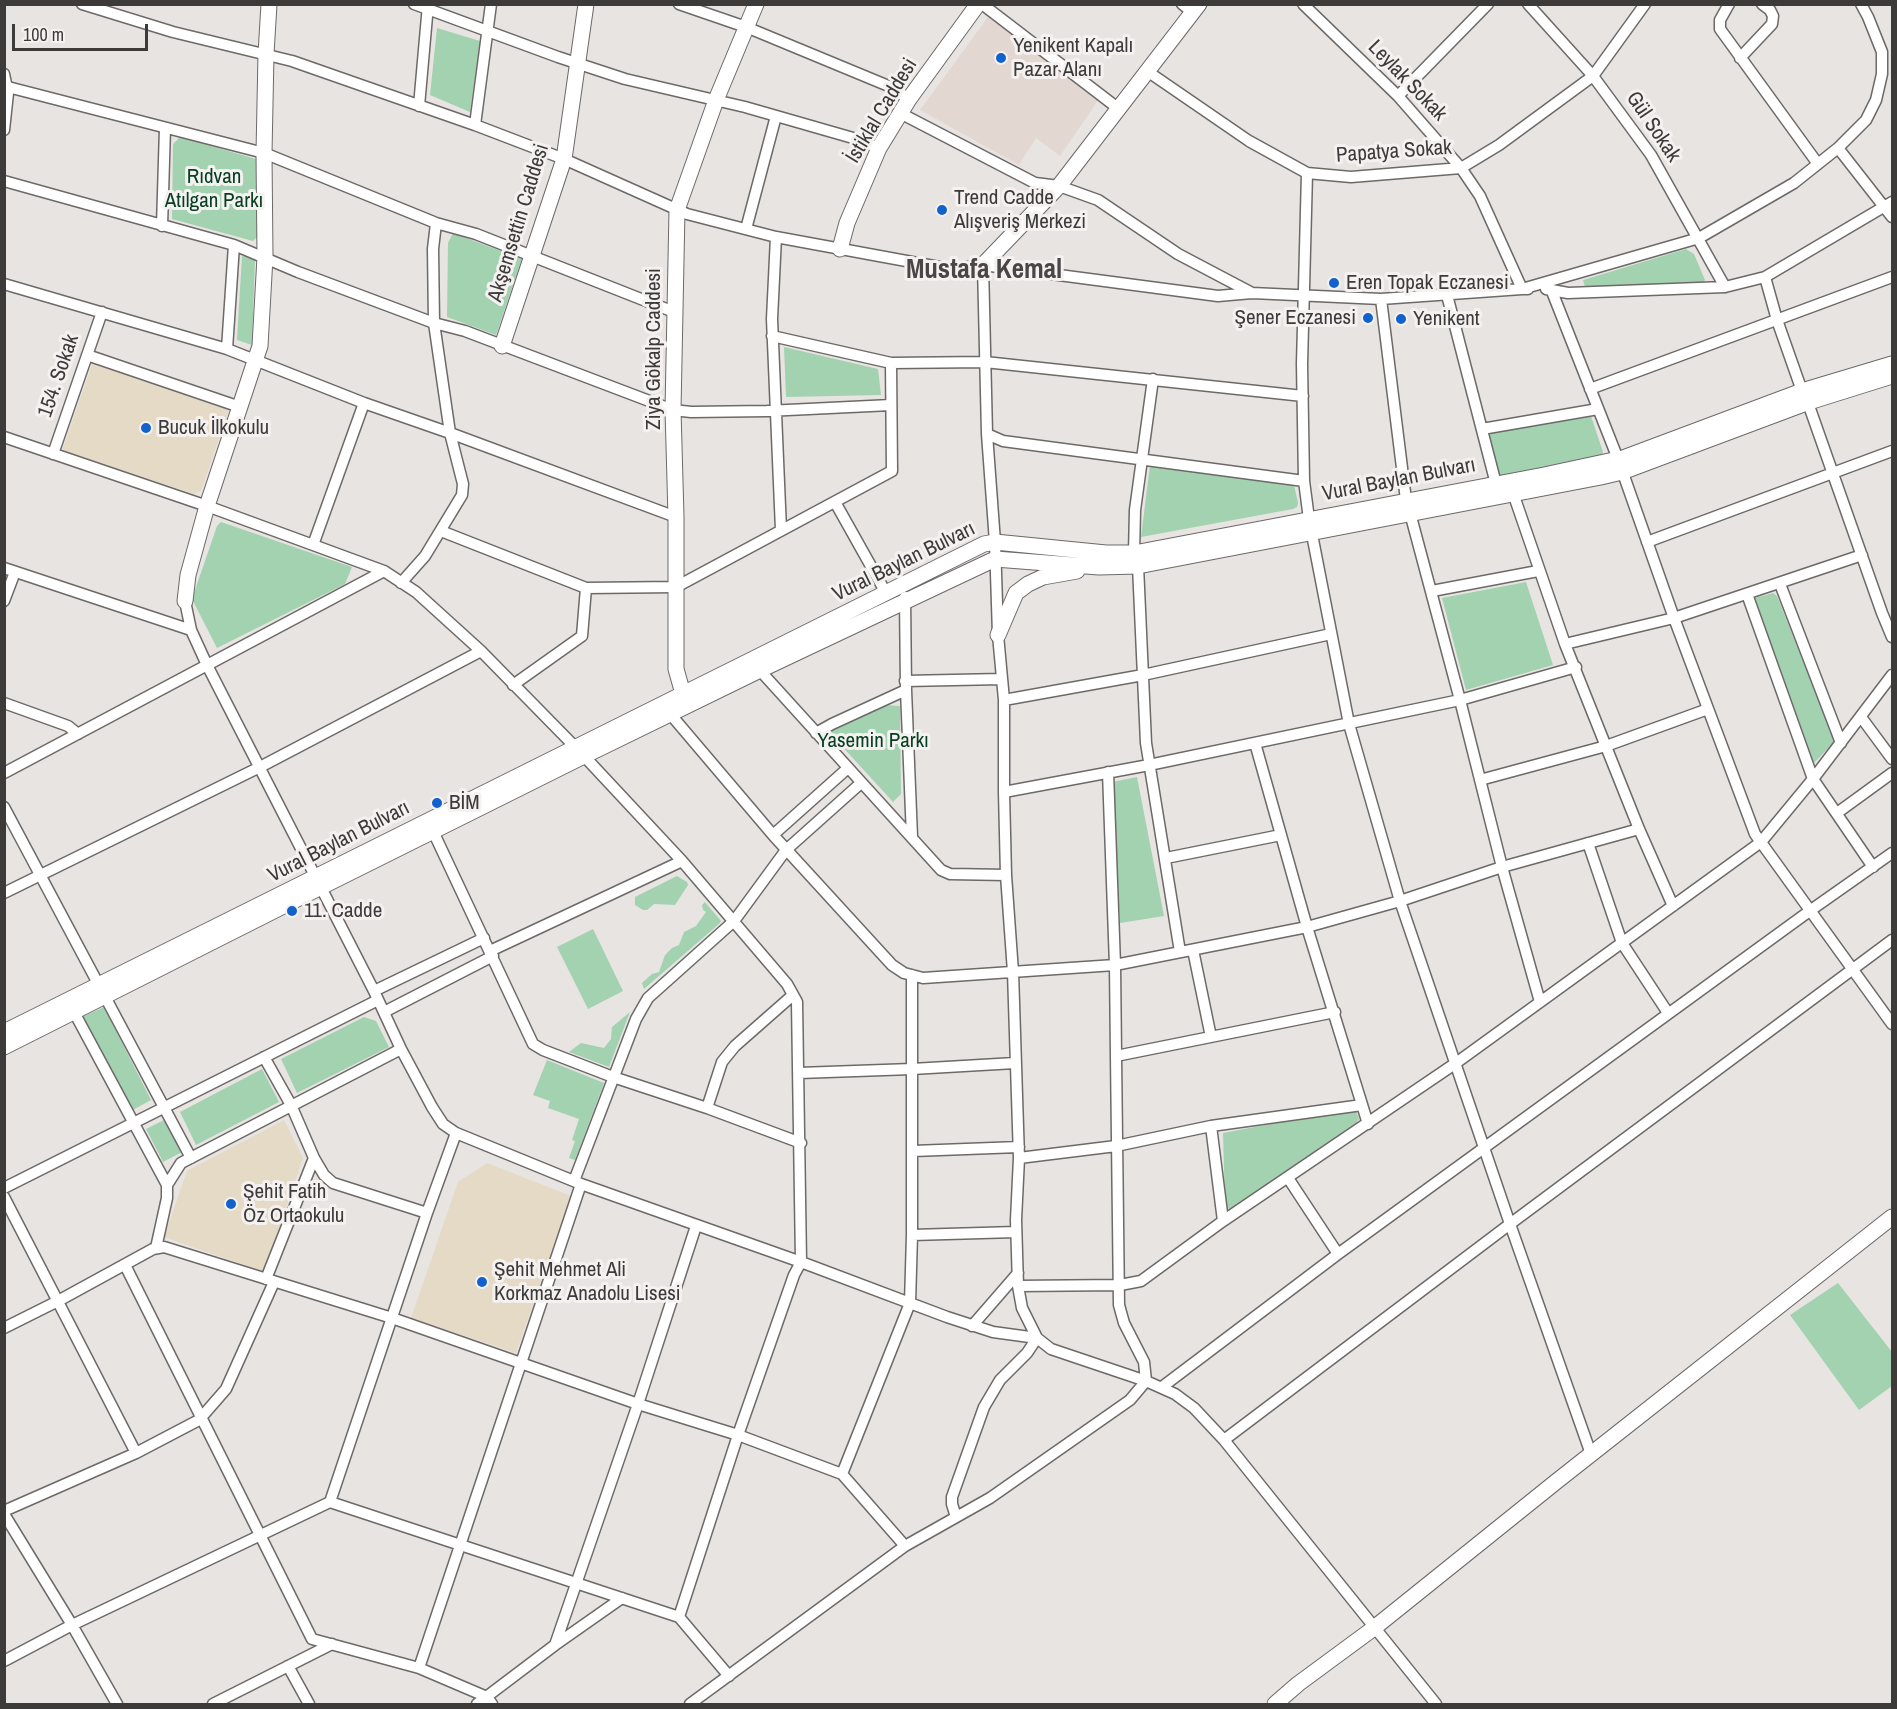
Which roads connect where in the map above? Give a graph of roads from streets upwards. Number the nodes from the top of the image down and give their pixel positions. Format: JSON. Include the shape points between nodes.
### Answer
{"nodes":[{"id":1,"x":269,"y":4,"type":"edge"},
{"id":2,"x":414,"y":4,"type":"edge"},
{"id":3,"x":491,"y":4,"type":"edge"},
{"id":4,"x":586,"y":4,"type":"edge"},
{"id":5,"x":680,"y":4,"type":"edge"},
{"id":6,"x":756,"y":4,"type":"edge"},
{"id":7,"x":980,"y":4,"type":"edge"},
{"id":8,"x":1303,"y":4,"type":"edge"},
{"id":9,"x":1488,"y":4,"type":"edge"},
{"id":10,"x":1528,"y":4,"type":"edge"},
{"id":11,"x":1645,"y":4,"type":"edge"},
{"id":12,"x":1729,"y":4,"type":"edge"},
{"id":13,"x":1762,"y":4,"type":"edge"},
{"id":14,"x":1861,"y":4,"type":"edge"},
{"id":15,"x":82,"y":5,"type":"edge"},
{"id":16,"x":428,"y":7,"type":"edge"},
{"id":17,"x":1191,"y":7,"type":"edge"},
{"id":18,"x":746,"y":27,"type":"junction"},
{"id":19,"x":487,"y":31,"type":"junction"},
{"id":20,"x":266,"y":54,"type":"junction"},
{"id":21,"x":1740,"y":58,"type":"junction"},
{"id":22,"x":576,"y":63,"type":"junction"},
{"id":23,"x":1147,"y":71,"type":"junction"},
{"id":24,"x":4,"y":74,"type":"edge"},
{"id":25,"x":1593,"y":76,"type":"junction"},
{"id":26,"x":6,"y":87,"type":"edge"},
{"id":27,"x":1398,"y":96,"type":"junction"},
{"id":28,"x":909,"y":99,"type":"junction"},
{"id":29,"x":716,"y":100,"type":"junction"},
{"id":30,"x":419,"y":106,"type":"junction"},
{"id":31,"x":1119,"y":109,"type":"junction"},
{"id":32,"x":900,"y":113,"type":"junction"},
{"id":33,"x":776,"y":116,"type":"junction"},
{"id":34,"x":474,"y":125,"type":"junction"},
{"id":35,"x":165,"y":128,"type":"junction"},
{"id":36,"x":4,"y":130,"type":"edge"},
{"id":37,"x":879,"y":148,"type":"junction"},
{"id":38,"x":1838,"y":148,"type":"junction"},
{"id":39,"x":264,"y":153,"type":"junction"},
{"id":40,"x":564,"y":159,"type":"junction"},
{"id":41,"x":1818,"y":164,"type":"junction"},
{"id":42,"x":1461,"y":168,"type":"junction"},
{"id":43,"x":1308,"y":173,"type":"junction"},
{"id":44,"x":4,"y":181,"type":"edge"},
{"id":45,"x":1059,"y":186,"type":"junction"},
{"id":46,"x":1889,"y":205,"type":"edge"},
{"id":47,"x":677,"y":210,"type":"junction"},
{"id":48,"x":1893,"y":217,"type":"edge"},
{"id":49,"x":436,"y":223,"type":"junction"},
{"id":50,"x":162,"y":226,"type":"junction"},
{"id":51,"x":746,"y":229,"type":"junction"},
{"id":52,"x":776,"y":237,"type":"junction"},
{"id":53,"x":1699,"y":238,"type":"junction"},
{"id":54,"x":234,"y":245,"type":"junction"},
{"id":55,"x":840,"y":249,"type":"junction"},
{"id":56,"x":532,"y":255,"type":"junction"},
{"id":57,"x":265,"y":257,"type":"junction"},
{"id":58,"x":983,"y":265,"type":"junction"},
{"id":59,"x":1765,"y":277,"type":"junction"},
{"id":60,"x":1893,"y":277,"type":"edge"},
{"id":61,"x":4,"y":284,"type":"edge"},
{"id":62,"x":1725,"y":287,"type":"junction"},
{"id":63,"x":1522,"y":289,"type":"junction"},
{"id":64,"x":1551,"y":289,"type":"junction"},
{"id":65,"x":1252,"y":293,"type":"junction"},
{"id":66,"x":1447,"y":295,"type":"junction"},
{"id":67,"x":1304,"y":296,"type":"junction"},
{"id":68,"x":1381,"y":299,"type":"junction"},
{"id":69,"x":102,"y":312,"type":"junction"},
{"id":70,"x":674,"y":312,"type":"junction"},
{"id":71,"x":1778,"y":320,"type":"junction"},
{"id":72,"x":434,"y":323,"type":"junction"},
{"id":73,"x":772,"y":336,"type":"junction"},
{"id":74,"x":502,"y":346,"type":"junction"},
{"id":75,"x":227,"y":350,"type":"junction"},
{"id":76,"x":87,"y":355,"type":"junction"},
{"id":77,"x":256,"y":361,"type":"junction"},
{"id":78,"x":985,"y":362,"type":"junction"},
{"id":79,"x":891,"y":363,"type":"junction"},
{"id":80,"x":1892,"y":375,"type":"edge"},
{"id":81,"x":1153,"y":379,"type":"junction"},
{"id":82,"x":1590,"y":389,"type":"junction"},
{"id":83,"x":1303,"y":396,"type":"junction"},
{"id":84,"x":1805,"y":397,"type":"junction"},
{"id":85,"x":364,"y":403,"type":"junction"},
{"id":86,"x":891,"y":405,"type":"junction"},
{"id":87,"x":240,"y":407,"type":"junction"},
{"id":88,"x":1598,"y":409,"type":"junction"},
{"id":89,"x":673,"y":410,"type":"junction"},
{"id":90,"x":775,"y":411,"type":"junction"},
{"id":91,"x":1482,"y":429,"type":"junction"},
{"id":92,"x":450,"y":433,"type":"junction"},
{"id":93,"x":987,"y":434,"type":"junction"},
{"id":94,"x":4,"y":437,"type":"edge"},
{"id":95,"x":1893,"y":451,"type":"edge"},
{"id":96,"x":53,"y":454,"type":"junction"},
{"id":97,"x":1142,"y":459,"type":"junction"},
{"id":98,"x":1620,"y":465,"type":"junction"},
{"id":99,"x":1833,"y":472,"type":"junction"},
{"id":100,"x":1304,"y":481,"type":"junction"},
{"id":101,"x":1496,"y":484,"type":"junction"},
{"id":102,"x":1513,"y":493,"type":"junction"},
{"id":103,"x":835,"y":502,"type":"junction"},
{"id":104,"x":207,"y":506,"type":"junction"},
{"id":105,"x":1408,"y":506,"type":"junction"},
{"id":106,"x":676,"y":517,"type":"junction"},
{"id":107,"x":1310,"y":525,"type":"junction"},
{"id":108,"x":441,"y":531,"type":"junction"},
{"id":109,"x":782,"y":531,"type":"junction"},
{"id":110,"x":995,"y":542,"type":"junction"},
{"id":111,"x":1647,"y":542,"type":"junction"},
{"id":112,"x":313,"y":545,"type":"junction"},
{"id":113,"x":1862,"y":555,"type":"junction"},
{"id":114,"x":995,"y":559,"type":"junction"},
{"id":115,"x":1136,"y":559,"type":"junction"},
{"id":116,"x":1099,"y":567,"type":"junction"},
{"id":117,"x":10,"y":570,"type":"edge"},
{"id":118,"x":1539,"y":571,"type":"junction"},
{"id":119,"x":384,"y":572,"type":"junction"},
{"id":120,"x":401,"y":583,"type":"junction"},
{"id":121,"x":905,"y":584,"type":"junction"},
{"id":122,"x":1780,"y":584,"type":"junction"},
{"id":123,"x":676,"y":587,"type":"junction"},
{"id":124,"x":586,"y":588,"type":"junction"},
{"id":125,"x":1432,"y":591,"type":"junction"},
{"id":126,"x":886,"y":593,"type":"junction"},
{"id":127,"x":1747,"y":594,"type":"junction"},
{"id":128,"x":4,"y":601,"type":"edge"},
{"id":129,"x":185,"y":601,"type":"joint"},
{"id":130,"x":905,"y":602,"type":"junction"},
{"id":131,"x":1674,"y":618,"type":"junction"},
{"id":132,"x":191,"y":630,"type":"junction"},
{"id":133,"x":998,"y":634,"type":"junction"},
{"id":134,"x":1330,"y":634,"type":"junction"},
{"id":135,"x":1893,"y":637,"type":"edge"},
{"id":136,"x":1565,"y":644,"type":"junction"},
{"id":137,"x":481,"y":651,"type":"junction"},
{"id":138,"x":207,"y":665,"type":"junction"},
{"id":139,"x":756,"y":665,"type":"junction"},
{"id":140,"x":1576,"y":668,"type":"junction"},
{"id":141,"x":1143,"y":675,"type":"junction"},
{"id":142,"x":1893,"y":675,"type":"edge"},
{"id":143,"x":1002,"y":678,"type":"junction"},
{"id":144,"x":513,"y":685,"type":"junction"},
{"id":145,"x":905,"y":686,"type":"junction"},
{"id":146,"x":1004,"y":700,"type":"junction"},
{"id":147,"x":1460,"y":700,"type":"junction"},
{"id":148,"x":685,"y":701,"type":"junction"},
{"id":149,"x":4,"y":703,"type":"edge"},
{"id":150,"x":1708,"y":709,"type":"junction"},
{"id":151,"x":667,"y":710,"type":"junction"},
{"id":152,"x":1861,"y":717,"type":"junction"},
{"id":153,"x":1349,"y":724,"type":"junction"},
{"id":154,"x":816,"y":733,"type":"junction"},
{"id":155,"x":78,"y":734,"type":"junction"},
{"id":156,"x":1255,"y":743,"type":"junction"},
{"id":157,"x":1841,"y":743,"type":"junction"},
{"id":158,"x":1606,"y":746,"type":"junction"},
{"id":159,"x":580,"y":752,"type":"junction"},
{"id":160,"x":1893,"y":759,"type":"edge"},
{"id":161,"x":1149,"y":765,"type":"junction"},
{"id":162,"x":260,"y":767,"type":"junction"},
{"id":163,"x":848,"y":768,"type":"junction"},
{"id":164,"x":1108,"y":772,"type":"junction"},
{"id":165,"x":4,"y":773,"type":"edge"},
{"id":166,"x":1893,"y":773,"type":"edge"},
{"id":167,"x":1813,"y":779,"type":"junction"},
{"id":168,"x":1480,"y":780,"type":"junction"},
{"id":169,"x":861,"y":783,"type":"junction"},
{"id":170,"x":1004,"y":792,"type":"junction"},
{"id":171,"x":4,"y":807,"type":"edge"},
{"id":172,"x":1837,"y":813,"type":"junction"},
{"id":173,"x":431,"y":826,"type":"junction"},
{"id":174,"x":1639,"y":829,"type":"junction"},
{"id":175,"x":773,"y":835,"type":"junction"},
{"id":176,"x":1281,"y":835,"type":"junction"},
{"id":177,"x":912,"y":837,"type":"junction"},
{"id":178,"x":1761,"y":842,"type":"junction"},
{"id":179,"x":1588,"y":843,"type":"junction"},
{"id":180,"x":786,"y":850,"type":"junction"},
{"id":181,"x":1893,"y":854,"type":"edge"},
{"id":182,"x":1166,"y":858,"type":"junction"},
{"id":183,"x":682,"y":861,"type":"junction"},
{"id":184,"x":1502,"y":867,"type":"junction"},
{"id":185,"x":1873,"y":867,"type":"junction"},
{"id":186,"x":40,"y":876,"type":"junction"},
{"id":187,"x":1006,"y":876,"type":"junction"},
{"id":188,"x":318,"y":882,"type":"junction"},
{"id":189,"x":4,"y":893,"type":"edge"},
{"id":190,"x":1400,"y":901,"type":"junction"},
{"id":191,"x":1673,"y":906,"type":"junction"},
{"id":192,"x":1811,"y":910,"type":"junction"},
{"id":193,"x":734,"y":921,"type":"junction"},
{"id":194,"x":1307,"y":927,"type":"junction"},
{"id":195,"x":484,"y":938,"type":"junction"},
{"id":196,"x":1893,"y":940,"type":"edge"},
{"id":197,"x":1622,"y":943,"type":"junction"},
{"id":198,"x":1193,"y":950,"type":"junction"},
{"id":199,"x":1180,"y":952,"type":"junction"},
{"id":200,"x":491,"y":954,"type":"junction"},
{"id":201,"x":1115,"y":965,"type":"junction"},
{"id":202,"x":1852,"y":969,"type":"junction"},
{"id":203,"x":1013,"y":972,"type":"junction"},
{"id":204,"x":912,"y":975,"type":"junction"},
{"id":205,"x":102,"y":991,"type":"junction"},
{"id":206,"x":376,"y":995,"type":"junction"},
{"id":207,"x":793,"y":995,"type":"junction"},
{"id":208,"x":1540,"y":1002,"type":"junction"},
{"id":209,"x":74,"y":1012,"type":"junction"},
{"id":210,"x":384,"y":1012,"type":"junction"},
{"id":211,"x":1335,"y":1012,"type":"junction"},
{"id":212,"x":1668,"y":1013,"type":"junction"},
{"id":213,"x":1893,"y":1024,"type":"edge"},
{"id":214,"x":4,"y":1032,"type":"edge"},
{"id":215,"x":1211,"y":1037,"type":"junction"},
{"id":216,"x":4,"y":1047,"type":"edge"},
{"id":217,"x":401,"y":1049,"type":"junction"},
{"id":218,"x":1116,"y":1056,"type":"junction"},
{"id":219,"x":264,"y":1057,"type":"junction"},
{"id":220,"x":1456,"y":1063,"type":"junction"},
{"id":221,"x":1015,"y":1064,"type":"junction"},
{"id":222,"x":912,"y":1069,"type":"junction"},
{"id":223,"x":799,"y":1072,"type":"junction"},
{"id":224,"x":613,"y":1077,"type":"junction"},
{"id":225,"x":291,"y":1105,"type":"junction"},
{"id":226,"x":1362,"y":1105,"type":"junction"},
{"id":227,"x":163,"y":1108,"type":"junction"},
{"id":228,"x":707,"y":1108,"type":"junction"},
{"id":229,"x":133,"y":1122,"type":"junction"},
{"id":230,"x":1368,"y":1124,"type":"junction"},
{"id":231,"x":1211,"y":1126,"type":"junction"},
{"id":232,"x":456,"y":1133,"type":"junction"},
{"id":233,"x":801,"y":1143,"type":"junction"},
{"id":234,"x":1116,"y":1146,"type":"junction"},
{"id":235,"x":1485,"y":1146,"type":"junction"},
{"id":236,"x":912,"y":1151,"type":"junction"},
{"id":237,"x":1019,"y":1153,"type":"junction"},
{"id":238,"x":190,"y":1158,"type":"junction"},
{"id":239,"x":314,"y":1158,"type":"junction"},
{"id":240,"x":1288,"y":1178,"type":"junction"},
{"id":241,"x":578,"y":1183,"type":"junction"},
{"id":242,"x":167,"y":1185,"type":"junction"},
{"id":243,"x":4,"y":1188,"type":"edge"},
{"id":244,"x":4,"y":1197,"type":"edge"},
{"id":245,"x":427,"y":1212,"type":"junction"},
{"id":246,"x":1893,"y":1217,"type":"edge"},
{"id":247,"x":1223,"y":1221,"type":"junction"},
{"id":248,"x":1510,"y":1224,"type":"junction"},
{"id":249,"x":696,"y":1226,"type":"junction"},
{"id":250,"x":1016,"y":1232,"type":"junction"},
{"id":251,"x":912,"y":1235,"type":"junction"},
{"id":252,"x":156,"y":1248,"type":"junction"},
{"id":253,"x":1338,"y":1254,"type":"junction"},
{"id":254,"x":801,"y":1262,"type":"junction"},
{"id":255,"x":125,"y":1265,"type":"junction"},
{"id":256,"x":1018,"y":1273,"type":"junction"},
{"id":257,"x":270,"y":1281,"type":"junction"},
{"id":258,"x":1120,"y":1285,"type":"junction"},
{"id":259,"x":1018,"y":1286,"type":"junction"},
{"id":260,"x":58,"y":1301,"type":"junction"},
{"id":261,"x":910,"y":1303,"type":"junction"},
{"id":262,"x":392,"y":1318,"type":"junction"},
{"id":263,"x":972,"y":1326,"type":"junction"},
{"id":264,"x":4,"y":1328,"type":"edge"},
{"id":265,"x":1037,"y":1338,"type":"junction"},
{"id":266,"x":522,"y":1363,"type":"junction"},
{"id":267,"x":1146,"y":1381,"type":"junction"},
{"id":268,"x":1162,"y":1387,"type":"junction"},
{"id":269,"x":638,"y":1404,"type":"junction"},
{"id":270,"x":201,"y":1418,"type":"junction"},
{"id":271,"x":738,"y":1435,"type":"junction"},
{"id":272,"x":1224,"y":1440,"type":"junction"},
{"id":273,"x":136,"y":1453,"type":"junction"},
{"id":274,"x":1591,"y":1454,"type":"junction"},
{"id":275,"x":842,"y":1474,"type":"junction"},
{"id":276,"x":330,"y":1502,"type":"junction"},
{"id":277,"x":4,"y":1513,"type":"edge"},
{"id":278,"x":956,"y":1517,"type":"junction"},
{"id":279,"x":260,"y":1535,"type":"junction"},
{"id":280,"x":461,"y":1545,"type":"junction"},
{"id":281,"x":905,"y":1545,"type":"junction"},
{"id":282,"x":576,"y":1584,"type":"junction"},
{"id":283,"x":622,"y":1599,"type":"junction"},
{"id":284,"x":679,"y":1617,"type":"junction"},
{"id":285,"x":72,"y":1625,"type":"junction"},
{"id":286,"x":1374,"y":1628,"type":"junction"},
{"id":287,"x":332,"y":1644,"type":"junction"},
{"id":288,"x":555,"y":1645,"type":"junction"},
{"id":289,"x":4,"y":1661,"type":"edge"},
{"id":290,"x":288,"y":1666,"type":"junction"},
{"id":291,"x":419,"y":1668,"type":"junction"},
{"id":292,"x":729,"y":1676,"type":"junction"},
{"id":293,"x":490,"y":1701,"type":"edge"},
{"id":294,"x":117,"y":1704,"type":"edge"},
{"id":295,"x":213,"y":1704,"type":"edge"},
{"id":296,"x":309,"y":1704,"type":"edge"},
{"id":297,"x":477,"y":1704,"type":"edge"},
{"id":298,"x":690,"y":1704,"type":"edge"},
{"id":299,"x":1275,"y":1704,"type":"edge"},
{"id":300,"x":1436,"y":1704,"type":"edge"}],
"edges":[{"from":1,"to":20,"type":"street"},
{"from":2,"to":16,"type":"street"},
{"from":3,"to":19,"type":"street"},
{"from":4,"to":22,"type":"street","name":"Akşemsettin Caddesi"},
{"from":5,"to":18,"type":"street"},
{"from":6,"to":18,"type":"street","name":"Ziya Gökalp Caddesi"},
{"from":7,"to":28,"type":"street","name":"İstiklal Caddesi"},
{"from":7,"to":31,"type":"street"},
{"from":8,"to":27,"type":"street","name":"Leylak Sokak"},
{"from":9,"to":27,"type":"street"},
{"from":10,"to":25,"type":"street","name":"Gül Sokak"},
{"from":11,"to":25,"type":"street","name":"Papatya Sokak"},
{"from":12,"to":21,"type":"street","via":[[1719,29]]},
{"from":13,"to":21,"type":"street","via":[[1773,16],[1772,24]]},
{"from":14,"to":38,"type":"street","via":[[1882,52],[1882,74],[1866,120]]},
{"from":15,"to":20,"type":"street"},
{"from":16,"to":19,"type":"street"},
{"from":16,"to":30,"type":"street"},
{"from":17,"to":23,"type":"street"},
{"from":18,"to":28,"type":"street","via":[[891,87]]},
{"from":18,"to":29,"type":"street","name":"Ziya Gökalp Caddesi"},
{"from":19,"to":22,"type":"street"},
{"from":19,"to":34,"type":"street"},
{"from":20,"to":30,"type":"street"},
{"from":20,"to":39,"type":"street"},
{"from":21,"to":41,"type":"street"},
{"from":22,"to":29,"type":"street"},
{"from":22,"to":40,"type":"street","name":"Akşemsettin Caddesi"},
{"from":23,"to":31,"type":"street"},
{"from":23,"to":43,"type":"street","name":"Papatya Sokak","via":[[1249,141]]},
{"from":24,"to":26,"type":"street"},
{"from":25,"to":42,"type":"street","name":"Papatya Sokak"},
{"from":25,"to":53,"type":"street","name":"Gül Sokak","via":[[1651,155]]},
{"from":26,"to":35,"type":"street"},
{"from":26,"to":36,"type":"street"},
{"from":27,"to":42,"type":"street","name":"Leylak Sokak"},
{"from":28,"to":32,"type":"street","name":"İstiklal Caddesi"},
{"from":29,"to":33,"type":"street"},
{"from":29,"to":47,"type":"street","name":"Ziya Gökalp Caddesi"},
{"from":30,"to":34,"type":"street"},
{"from":31,"to":45,"type":"street"},
{"from":32,"to":37,"type":"street","name":"İstiklal Caddesi"},
{"from":32,"to":45,"type":"street","via":[[1035,183]]},
{"from":33,"to":37,"type":"street"},
{"from":33,"to":51,"type":"street"},
{"from":34,"to":40,"type":"street"},
{"from":35,"to":39,"type":"street"},
{"from":35,"to":50,"type":"street"},
{"from":37,"to":55,"type":"street","name":"İstiklal Caddesi"},
{"from":38,"to":41,"type":"street"},
{"from":38,"to":46,"type":"street"},
{"from":39,"to":49,"type":"street"},
{"from":39,"to":57,"type":"street"},
{"from":40,"to":47,"type":"street"},
{"from":40,"to":56,"type":"street","name":"Akşemsettin Caddesi"},
{"from":41,"to":53,"type":"street","via":[[1794,183]]},
{"from":42,"to":43,"type":"street","name":"Papatya Sokak","via":[[1351,177]]},
{"from":42,"to":63,"type":"street","name":"Leylak Sokak","via":[[1480,196]]},
{"from":43,"to":67,"type":"street"},
{"from":44,"to":50,"type":"street"},
{"from":45,"to":58,"type":"street"},
{"from":45,"to":65,"type":"street","via":[[1098,200],[1178,254]]},
{"from":46,"to":48,"type":"street"},
{"from":46,"to":59,"type":"street"},
{"from":47,"to":51,"type":"street"},
{"from":47,"to":70,"type":"street","name":"Ziya Gökalp Caddesi"},
{"from":49,"to":56,"type":"street"},
{"from":49,"to":72,"type":"street"},
{"from":50,"to":54,"type":"street"},
{"from":51,"to":52,"type":"street"},
{"from":52,"to":55,"type":"street"},
{"from":52,"to":73,"type":"street"},
{"from":53,"to":62,"type":"street","name":"Gül Sokak"},
{"from":53,"to":63,"type":"street"},
{"from":54,"to":57,"type":"street"},
{"from":54,"to":75,"type":"street"},
{"from":55,"to":58,"type":"street","via":[[950,269]]},
{"from":56,"to":70,"type":"street"},
{"from":56,"to":74,"type":"street","name":"Akşemsettin Caddesi"},
{"from":57,"to":72,"type":"street"},
{"from":57,"to":77,"type":"street"},
{"from":58,"to":65,"type":"street","via":[[1218,296]]},
{"from":58,"to":78,"type":"street"},
{"from":59,"to":62,"type":"street"},
{"from":59,"to":71,"type":"street"},
{"from":60,"to":71,"type":"street"},
{"from":61,"to":69,"type":"street"},
{"from":62,"to":64,"type":"street","via":[[1568,293]]},
{"from":63,"to":64,"type":"street"},
{"from":63,"to":66,"type":"street"},
{"from":64,"to":82,"type":"street"},
{"from":65,"to":67,"type":"street"},
{"from":66,"to":68,"type":"street"},
{"from":66,"to":91,"type":"street"},
{"from":67,"to":68,"type":"street"},
{"from":67,"to":83,"type":"street"},
{"from":68,"to":105,"type":"street"},
{"from":69,"to":75,"type":"street"},
{"from":69,"to":76,"type":"street","name":"154. Sokak"},
{"from":70,"to":89,"type":"street","name":"Ziya Gökalp Caddesi"},
{"from":71,"to":82,"type":"street"},
{"from":71,"to":84,"type":"street"},
{"from":72,"to":74,"type":"street"},
{"from":72,"to":92,"type":"street"},
{"from":73,"to":79,"type":"street"},
{"from":73,"to":90,"type":"street"},
{"from":74,"to":89,"type":"street"},
{"from":75,"to":77,"type":"street"},
{"from":76,"to":87,"type":"street"},
{"from":76,"to":96,"type":"street","name":"154. Sokak"},
{"from":77,"to":85,"type":"street"},
{"from":77,"to":87,"type":"street"},
{"from":78,"to":79,"type":"street"},
{"from":78,"to":81,"type":"street"},
{"from":78,"to":93,"type":"street"},
{"from":79,"to":86,"type":"street"},
{"from":80,"to":84,"type":"street","name":"Vural Baylan Bulvarı"},
{"from":81,"to":83,"type":"street"},
{"from":81,"to":97,"type":"street"},
{"from":82,"to":88,"type":"street"},
{"from":83,"to":100,"type":"street"},
{"from":84,"to":98,"type":"street","name":"Vural Baylan Bulvarı"},
{"from":84,"to":99,"type":"street"},
{"from":85,"to":92,"type":"street"},
{"from":85,"to":112,"type":"street"},
{"from":86,"to":90,"type":"street"},
{"from":86,"to":103,"type":"street","via":[[892,471]]},
{"from":87,"to":104,"type":"street"},
{"from":88,"to":91,"type":"street"},
{"from":88,"to":98,"type":"street"},
{"from":89,"to":90,"type":"street"},
{"from":89,"to":106,"type":"street","name":"Ziya Gökalp Caddesi"},
{"from":90,"to":109,"type":"street"},
{"from":91,"to":101,"type":"street"},
{"from":92,"to":106,"type":"street"},
{"from":92,"to":108,"type":"street","via":[[463,484],[462,495]]},
{"from":93,"to":97,"type":"street","via":[[1004,441]]},
{"from":93,"to":110,"type":"street"},
{"from":94,"to":96,"type":"street"},
{"from":95,"to":99,"type":"street"},
{"from":96,"to":104,"type":"street"},
{"from":97,"to":100,"type":"street"},
{"from":97,"to":115,"type":"street"},
{"from":98,"to":101,"type":"street","name":"Vural Baylan Bulvarı"},
{"from":98,"to":102,"type":"street","name":"Vural Baylan Bulvarı"},
{"from":98,"to":111,"type":"street"},
{"from":99,"to":111,"type":"street"},
{"from":99,"to":113,"type":"street"},
{"from":100,"to":107,"type":"street"},
{"from":101,"to":105,"type":"street","name":"Vural Baylan Bulvarı"},
{"from":102,"to":105,"type":"street","name":"Vural Baylan Bulvarı"},
{"from":102,"to":118,"type":"street"},
{"from":103,"to":109,"type":"street"},
{"from":103,"to":126,"type":"street"},
{"from":104,"to":112,"type":"street"},
{"from":104,"to":129,"type":"street"},
{"from":105,"to":107,"type":"street","name":"Vural Baylan Bulvarı"},
{"from":105,"to":125,"type":"street"},
{"from":106,"to":123,"type":"street","name":"Ziya Gökalp Caddesi"},
{"from":107,"to":115,"type":"street","name":"Vural Baylan Bulvarı"},
{"from":107,"to":134,"type":"street"},
{"from":108,"to":120,"type":"street"},
{"from":108,"to":124,"type":"street"},
{"from":109,"to":123,"type":"street"},
{"from":110,"to":114,"type":"street"},
{"from":110,"to":115,"type":"street","name":"Vural Baylan Bulvarı"},
{"from":110,"to":121,"type":"street","name":"Vural Baylan Bulvarı"},
{"from":111,"to":131,"type":"street"},
{"from":112,"to":119,"type":"street"},
{"from":113,"to":122,"type":"street"},
{"from":113,"to":135,"type":"street"},
{"from":114,"to":116,"type":"street","name":"Vural Baylan Bulvarı"},
{"from":114,"to":130,"type":"street","name":"Vural Baylan Bulvarı"},
{"from":114,"to":133,"type":"street"},
{"from":115,"to":116,"type":"street","name":"Vural Baylan Bulvarı"},
{"from":115,"to":141,"type":"street"},
{"from":116,"to":133,"type":"street","via":[[1043,577],[1028,584],[1016,593]]},
{"from":117,"to":128,"type":"street"},
{"from":117,"to":132,"type":"street"},
{"from":118,"to":125,"type":"street"},
{"from":118,"to":136,"type":"street"},
{"from":119,"to":120,"type":"street"},
{"from":119,"to":138,"type":"street"},
{"from":120,"to":137,"type":"street"},
{"from":121,"to":126,"type":"street","name":"Vural Baylan Bulvarı"},
{"from":121,"to":130,"type":"street"},
{"from":122,"to":127,"type":"street"},
{"from":122,"to":157,"type":"street"},
{"from":123,"to":124,"type":"street"},
{"from":123,"to":148,"type":"street","name":"Ziya Gökalp Caddesi","via":[[676,669]]},
{"from":124,"to":144,"type":"street","via":[[582,636]]},
{"from":125,"to":147,"type":"street"},
{"from":126,"to":139,"type":"street","name":"Vural Baylan Bulvarı"},
{"from":127,"to":131,"type":"street"},
{"from":127,"to":167,"type":"street"},
{"from":129,"to":132,"type":"street"},
{"from":130,"to":139,"type":"street","name":"Vural Baylan Bulvarı"},
{"from":130,"to":145,"type":"street"},
{"from":131,"to":136,"type":"street"},
{"from":131,"to":150,"type":"street"},
{"from":132,"to":138,"type":"street"},
{"from":133,"to":143,"type":"street"},
{"from":134,"to":141,"type":"street"},
{"from":134,"to":153,"type":"street"},
{"from":136,"to":140,"type":"street"},
{"from":137,"to":144,"type":"street"},
{"from":137,"to":162,"type":"street"},
{"from":138,"to":155,"type":"street"},
{"from":138,"to":162,"type":"street"},
{"from":139,"to":148,"type":"street","name":"Vural Baylan Bulvarı"},
{"from":139,"to":154,"type":"street"},
{"from":140,"to":147,"type":"street"},
{"from":140,"to":158,"type":"street"},
{"from":141,"to":146,"type":"street"},
{"from":141,"to":161,"type":"street"},
{"from":142,"to":152,"type":"street"},
{"from":143,"to":145,"type":"street"},
{"from":143,"to":146,"type":"street"},
{"from":144,"to":159,"type":"street"},
{"from":145,"to":154,"type":"street"},
{"from":145,"to":177,"type":"street"},
{"from":146,"to":170,"type":"street"},
{"from":147,"to":153,"type":"street"},
{"from":147,"to":168,"type":"street"},
{"from":148,"to":151,"type":"street","name":"Vural Baylan Bulvarı"},
{"from":149,"to":155,"type":"street","via":[[68,726]]},
{"from":150,"to":158,"type":"street"},
{"from":150,"to":178,"type":"street"},
{"from":151,"to":159,"type":"street","name":"Vural Baylan Bulvarı"},
{"from":151,"to":175,"type":"street"},
{"from":152,"to":157,"type":"street"},
{"from":152,"to":160,"type":"street"},
{"from":153,"to":156,"type":"street"},
{"from":153,"to":190,"type":"street"},
{"from":154,"to":163,"type":"street"},
{"from":155,"to":165,"type":"street"},
{"from":156,"to":161,"type":"street"},
{"from":156,"to":176,"type":"street"},
{"from":157,"to":167,"type":"street"},
{"from":158,"to":168,"type":"street"},
{"from":158,"to":174,"type":"street"},
{"from":159,"to":173,"type":"street","name":"Vural Baylan Bulvarı"},
{"from":159,"to":183,"type":"street"},
{"from":161,"to":164,"type":"street"},
{"from":161,"to":182,"type":"street"},
{"from":162,"to":186,"type":"street"},
{"from":162,"to":188,"type":"street"},
{"from":163,"to":169,"type":"street"},
{"from":163,"to":175,"type":"street"},
{"from":164,"to":170,"type":"street"},
{"from":164,"to":201,"type":"street"},
{"from":166,"to":172,"type":"street"},
{"from":167,"to":172,"type":"street"},
{"from":167,"to":178,"type":"street"},
{"from":168,"to":184,"type":"street"},
{"from":169,"to":177,"type":"street"},
{"from":169,"to":180,"type":"street"},
{"from":170,"to":187,"type":"street"},
{"from":171,"to":186,"type":"street"},
{"from":172,"to":185,"type":"street"},
{"from":173,"to":188,"type":"street","name":"Vural Baylan Bulvarı"},
{"from":173,"to":195,"type":"street"},
{"from":174,"to":179,"type":"street"},
{"from":174,"to":191,"type":"street"},
{"from":175,"to":180,"type":"street"},
{"from":176,"to":182,"type":"street"},
{"from":176,"to":194,"type":"street"},
{"from":177,"to":187,"type":"street","via":[[941,870],[950,874]]},
{"from":178,"to":191,"type":"street"},
{"from":178,"to":192,"type":"street"},
{"from":179,"to":184,"type":"street"},
{"from":179,"to":197,"type":"street"},
{"from":180,"to":193,"type":"street"},
{"from":180,"to":204,"type":"street","via":[[892,965]]},
{"from":181,"to":185,"type":"street"},
{"from":182,"to":199,"type":"street"},
{"from":183,"to":193,"type":"street"},
{"from":183,"to":200,"type":"street"},
{"from":184,"to":190,"type":"street"},
{"from":184,"to":208,"type":"street"},
{"from":185,"to":192,"type":"street"},
{"from":186,"to":189,"type":"street"},
{"from":186,"to":205,"type":"street"},
{"from":187,"to":203,"type":"street"},
{"from":188,"to":205,"type":"street","name":"Vural Baylan Bulvarı"},
{"from":188,"to":206,"type":"street"},
{"from":190,"to":194,"type":"street"},
{"from":190,"to":220,"type":"street"},
{"from":191,"to":197,"type":"street"},
{"from":192,"to":202,"type":"street"},
{"from":192,"to":212,"type":"street"},
{"from":193,"to":207,"type":"street"},
{"from":193,"to":224,"type":"street","via":[[648,998]]},
{"from":194,"to":198,"type":"street"},
{"from":194,"to":211,"type":"street"},
{"from":195,"to":200,"type":"street"},
{"from":195,"to":206,"type":"street"},
{"from":196,"to":202,"type":"street"},
{"from":197,"to":208,"type":"street"},
{"from":197,"to":212,"type":"street"},
{"from":198,"to":199,"type":"street"},
{"from":198,"to":215,"type":"street"},
{"from":199,"to":201,"type":"street"},
{"from":200,"to":210,"type":"street"},
{"from":200,"to":224,"type":"street","via":[[533,1044]]},
{"from":201,"to":203,"type":"street"},
{"from":201,"to":218,"type":"street"},
{"from":202,"to":213,"type":"street"},
{"from":202,"to":248,"type":"street"},
{"from":203,"to":204,"type":"street","via":[[923,978]]},
{"from":203,"to":221,"type":"street"},
{"from":204,"to":222,"type":"street"},
{"from":205,"to":209,"type":"street","name":"Vural Baylan Bulvarı"},
{"from":205,"to":214,"type":"street","name":"Vural Baylan Bulvarı"},
{"from":205,"to":227,"type":"street"},
{"from":206,"to":210,"type":"street"},
{"from":206,"to":219,"type":"street"},
{"from":207,"to":223,"type":"street","via":[[797,1002]]},
{"from":207,"to":228,"type":"street","via":[[722,1062]]},
{"from":208,"to":220,"type":"street"},
{"from":209,"to":216,"type":"street","name":"Vural Baylan Bulvarı"},
{"from":209,"to":229,"type":"street"},
{"from":210,"to":217,"type":"street"},
{"from":211,"to":215,"type":"street"},
{"from":211,"to":226,"type":"street"},
{"from":212,"to":235,"type":"street"},
{"from":215,"to":218,"type":"street"},
{"from":217,"to":225,"type":"street"},
{"from":217,"to":232,"type":"street","via":[[443,1124]]},
{"from":218,"to":234,"type":"street"},
{"from":219,"to":225,"type":"street"},
{"from":219,"to":227,"type":"street"},
{"from":220,"to":230,"type":"street"},
{"from":220,"to":235,"type":"street"},
{"from":221,"to":222,"type":"street"},
{"from":221,"to":237,"type":"street"},
{"from":222,"to":223,"type":"street"},
{"from":222,"to":236,"type":"street"},
{"from":223,"to":233,"type":"street"},
{"from":224,"to":228,"type":"street"},
{"from":224,"to":241,"type":"street"},
{"from":225,"to":238,"type":"street"},
{"from":225,"to":239,"type":"street"},
{"from":226,"to":230,"type":"street"},
{"from":226,"to":231,"type":"street"},
{"from":227,"to":229,"type":"street"},
{"from":227,"to":238,"type":"street"},
{"from":228,"to":233,"type":"street"},
{"from":229,"to":242,"type":"street"},
{"from":229,"to":243,"type":"street"},
{"from":230,"to":240,"type":"street"},
{"from":231,"to":234,"type":"street"},
{"from":231,"to":247,"type":"street"},
{"from":232,"to":241,"type":"street"},
{"from":232,"to":245,"type":"street"},
{"from":233,"to":254,"type":"street"},
{"from":234,"to":237,"type":"street"},
{"from":234,"to":258,"type":"street"},
{"from":235,"to":248,"type":"street"},
{"from":235,"to":253,"type":"street"},
{"from":236,"to":237,"type":"street"},
{"from":236,"to":251,"type":"street"},
{"from":237,"to":250,"type":"street"},
{"from":238,"to":242,"type":"street","via":[[181,1163]]},
{"from":239,"to":245,"type":"street","via":[[333,1183]]},
{"from":239,"to":257,"type":"street"},
{"from":240,"to":247,"type":"street"},
{"from":240,"to":253,"type":"street"},
{"from":241,"to":249,"type":"street"},
{"from":241,"to":266,"type":"street"},
{"from":242,"to":252,"type":"street"},
{"from":244,"to":260,"type":"street"},
{"from":245,"to":262,"type":"street"},
{"from":246,"to":274,"type":"street"},
{"from":247,"to":258,"type":"street","via":[[1141,1281]]},
{"from":248,"to":272,"type":"street"},
{"from":248,"to":274,"type":"street"},
{"from":249,"to":254,"type":"street"},
{"from":249,"to":269,"type":"street"},
{"from":250,"to":251,"type":"street"},
{"from":250,"to":256,"type":"street"},
{"from":251,"to":261,"type":"street"},
{"from":252,"to":255,"type":"street"},
{"from":252,"to":257,"type":"street","via":[[164,1247]]},
{"from":253,"to":268,"type":"street"},
{"from":254,"to":261,"type":"street"},
{"from":254,"to":271,"type":"street"},
{"from":255,"to":260,"type":"street"},
{"from":255,"to":270,"type":"street"},
{"from":256,"to":259,"type":"street"},
{"from":256,"to":263,"type":"street"},
{"from":257,"to":262,"type":"street"},
{"from":257,"to":270,"type":"street","via":[[226,1389]]},
{"from":258,"to":259,"type":"street"},
{"from":258,"to":267,"type":"street","via":[[1120,1313],[1144,1362]]},
{"from":259,"to":265,"type":"street","via":[[1024,1314]]},
{"from":260,"to":264,"type":"street"},
{"from":260,"to":273,"type":"street"},
{"from":261,"to":263,"type":"street"},
{"from":261,"to":275,"type":"street"},
{"from":262,"to":266,"type":"street"},
{"from":262,"to":276,"type":"street"},
{"from":263,"to":265,"type":"street"},
{"from":265,"to":267,"type":"street","via":[[1051,1349]]},
{"from":265,"to":278,"type":"street","via":[[1000,1380],[984,1407],[952,1497]]},
{"from":266,"to":269,"type":"street"},
{"from":266,"to":280,"type":"street"},
{"from":267,"to":268,"type":"street"},
{"from":267,"to":278,"type":"street","via":[[1130,1400],[990,1498]]},
{"from":268,"to":272,"type":"street","via":[[1194,1408]]},
{"from":269,"to":271,"type":"street"},
{"from":269,"to":282,"type":"street"},
{"from":270,"to":273,"type":"street"},
{"from":270,"to":279,"type":"street"},
{"from":271,"to":275,"type":"street"},
{"from":271,"to":284,"type":"street"},
{"from":272,"to":286,"type":"street"},
{"from":273,"to":277,"type":"street"},
{"from":274,"to":286,"type":"street"},
{"from":275,"to":281,"type":"street"},
{"from":276,"to":279,"type":"street"},
{"from":276,"to":280,"type":"street"},
{"from":277,"to":285,"type":"street"},
{"from":278,"to":281,"type":"street"},
{"from":279,"to":285,"type":"street"},
{"from":279,"to":287,"type":"street","via":[[312,1639]]},
{"from":280,"to":282,"type":"street"},
{"from":280,"to":291,"type":"street"},
{"from":281,"to":292,"type":"street"},
{"from":282,"to":283,"type":"street"},
{"from":282,"to":288,"type":"street"},
{"from":283,"to":284,"type":"street"},
{"from":283,"to":288,"type":"street"},
{"from":284,"to":292,"type":"street"},
{"from":285,"to":289,"type":"street"},
{"from":285,"to":294,"type":"street"},
{"from":286,"to":299,"type":"street"},
{"from":286,"to":300,"type":"street"},
{"from":287,"to":290,"type":"street"},
{"from":287,"to":291,"type":"street"},
{"from":288,"to":293,"type":"street"},
{"from":290,"to":295,"type":"street"},
{"from":290,"to":296,"type":"street"},
{"from":291,"to":293,"type":"street"},
{"from":292,"to":298,"type":"street"},
{"from":293,"to":297,"type":"street"}]}
